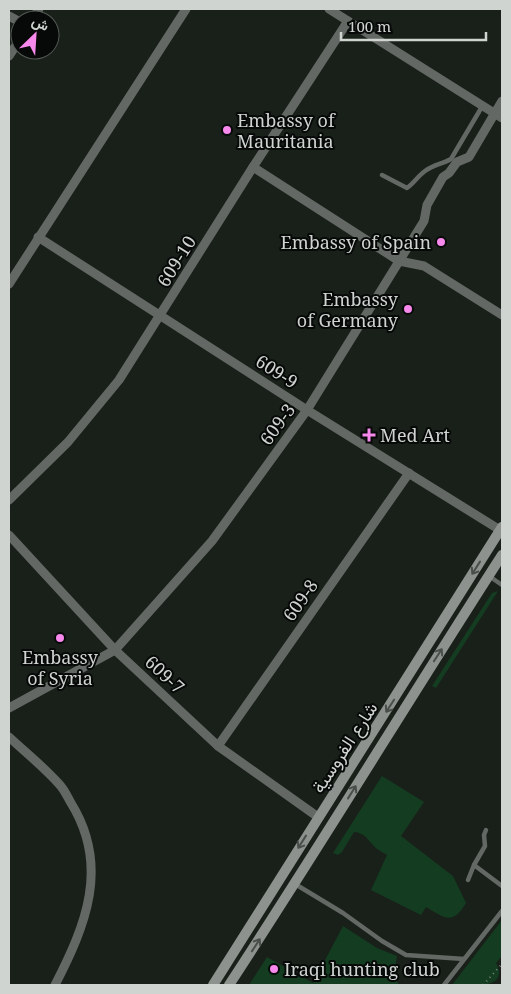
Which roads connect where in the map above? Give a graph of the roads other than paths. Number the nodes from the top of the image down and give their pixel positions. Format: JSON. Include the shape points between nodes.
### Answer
{"nodes":[{"id":1,"x":186,"y":9,"type":"edge"},
{"id":2,"x":329,"y":9,"type":"edge"},
{"id":3,"x":348,"y":21,"type":"junction"},
{"id":4,"x":502,"y":101,"type":"edge"},
{"id":5,"x":483,"y":105,"type":"junction"},
{"id":6,"x":499,"y":115,"type":"edge"},
{"id":7,"x":254,"y":167,"type":"junction"},
{"id":8,"x":382,"y":175,"type":"dead end"},
{"id":9,"x":38,"y":237,"type":"junction"},
{"id":10,"x":399,"y":261,"type":"junction"},
{"id":11,"x":9,"y":284,"type":"edge"},
{"id":12,"x":160,"y":316,"type":"junction"},
{"id":13,"x":502,"y":316,"type":"edge"},
{"id":14,"x":307,"y":410,"type":"junction"},
{"id":15,"x":409,"y":473,"type":"junction"},
{"id":16,"x":9,"y":500,"type":"edge"},
{"id":17,"x":501,"y":528,"type":"edge"},
{"id":18,"x":9,"y":535,"type":"edge"},
{"id":19,"x":502,"y":555,"type":"edge"},
{"id":20,"x":489,"y":576,"type":"junction"},
{"id":21,"x":502,"y":585,"type":"edge"},
{"id":22,"x":115,"y":650,"type":"junction"},
{"id":23,"x":400,"y":690,"type":"junction"},
{"id":24,"x":411,"y":697,"type":"junction"},
{"id":25,"x":9,"y":708,"type":"edge"},
{"id":26,"x":9,"y":737,"type":"edge"},
{"id":27,"x":218,"y":746,"type":"junction"},
{"id":28,"x":318,"y":816,"type":"junction"},
{"id":29,"x":486,"y":830,"type":"dead end"},
{"id":30,"x":474,"y":864,"type":"junction"},
{"id":31,"x":468,"y":880,"type":"dead end"},
{"id":32,"x":295,"y":884,"type":"junction"},
{"id":33,"x":502,"y":886,"type":"edge"},
{"id":34,"x":502,"y":912,"type":"edge"},
{"id":35,"x":464,"y":959,"type":"junction"},
{"id":36,"x":55,"y":985,"type":"edge"},
{"id":37,"x":213,"y":985,"type":"edge"},
{"id":38,"x":229,"y":985,"type":"edge"},
{"id":39,"x":444,"y":985,"type":"edge"}],
"edges":[{"from":1,"to":9,"type":"street"},
{"from":2,"to":3,"type":"street"},
{"from":3,"to":5,"type":"street"},
{"from":3,"to":7,"type":"street","name":"609-10"},
{"from":4,"to":6,"type":"street","name":"609-3"},
{"from":5,"to":6,"type":"street"},
{"from":5,"to":8,"type":"lane","via":[[451,159],[422,172],[407,188]]},
{"from":6,"to":10,"type":"street","name":"609-3","via":[[469,158],[457,162],[443,178],[426,205],[424,221]]},
{"from":7,"to":10,"type":"street"},
{"from":7,"to":12,"type":"street","name":"609-10"},
{"from":9,"to":11,"type":"street"},
{"from":9,"to":12,"type":"street","name":"609-9"},
{"from":10,"to":13,"type":"street","via":[[424,266]]},
{"from":10,"to":14,"type":"street","name":"609-3"},
{"from":12,"to":14,"type":"street","name":"609-9"},
{"from":12,"to":16,"type":"street","name":"609-10","via":[[119,380],[68,442]]},
{"from":14,"to":15,"type":"street","name":"609-9"},
{"from":14,"to":22,"type":"street","name":"609-3","via":[[212,541]]},
{"from":15,"to":17,"type":"street","name":"609-9"},
{"from":15,"to":27,"type":"street","name":"609-8"},
{"from":17,"to":23,"type":"street","name":"شارع الفروسية","one_way":true},
{"from":18,"to":22,"type":"street","name":"609-7"},
{"from":19,"to":20,"type":"street","name":"شارع الفروسية"},
{"from":20,"to":21,"type":"lane"},
{"from":24,"to":20,"type":"street","name":"شارع الفروسية","one_way":true},
{"from":22,"to":25,"type":"street","name":"609-3"},
{"from":22,"to":27,"type":"street","name":"609-7"},
{"from":23,"to":24,"type":"street"},
{"from":23,"to":28,"type":"street","name":"شارع الفروسية","one_way":true},
{"from":32,"to":24,"type":"street","name":"شارع الفروسية","one_way":true},
{"from":26,"to":36,"type":"street","via":[[60,784],[82,820],[91,849],[90,897]]},
{"from":27,"to":28,"type":"street","name":"609-7"},
{"from":28,"to":37,"type":"street","name":"شارع الفروسية","one_way":true},
{"from":29,"to":30,"type":"lane","via":[[485,846]]},
{"from":30,"to":31,"type":"lane"},
{"from":30,"to":33,"type":"lane"},
{"from":32,"to":35,"type":"lane","via":[[406,955]]},
{"from":38,"to":32,"type":"street","name":"شارع الفروسية","one_way":true},
{"from":34,"to":35,"type":"lane"},
{"from":35,"to":39,"type":"lane"}]}
